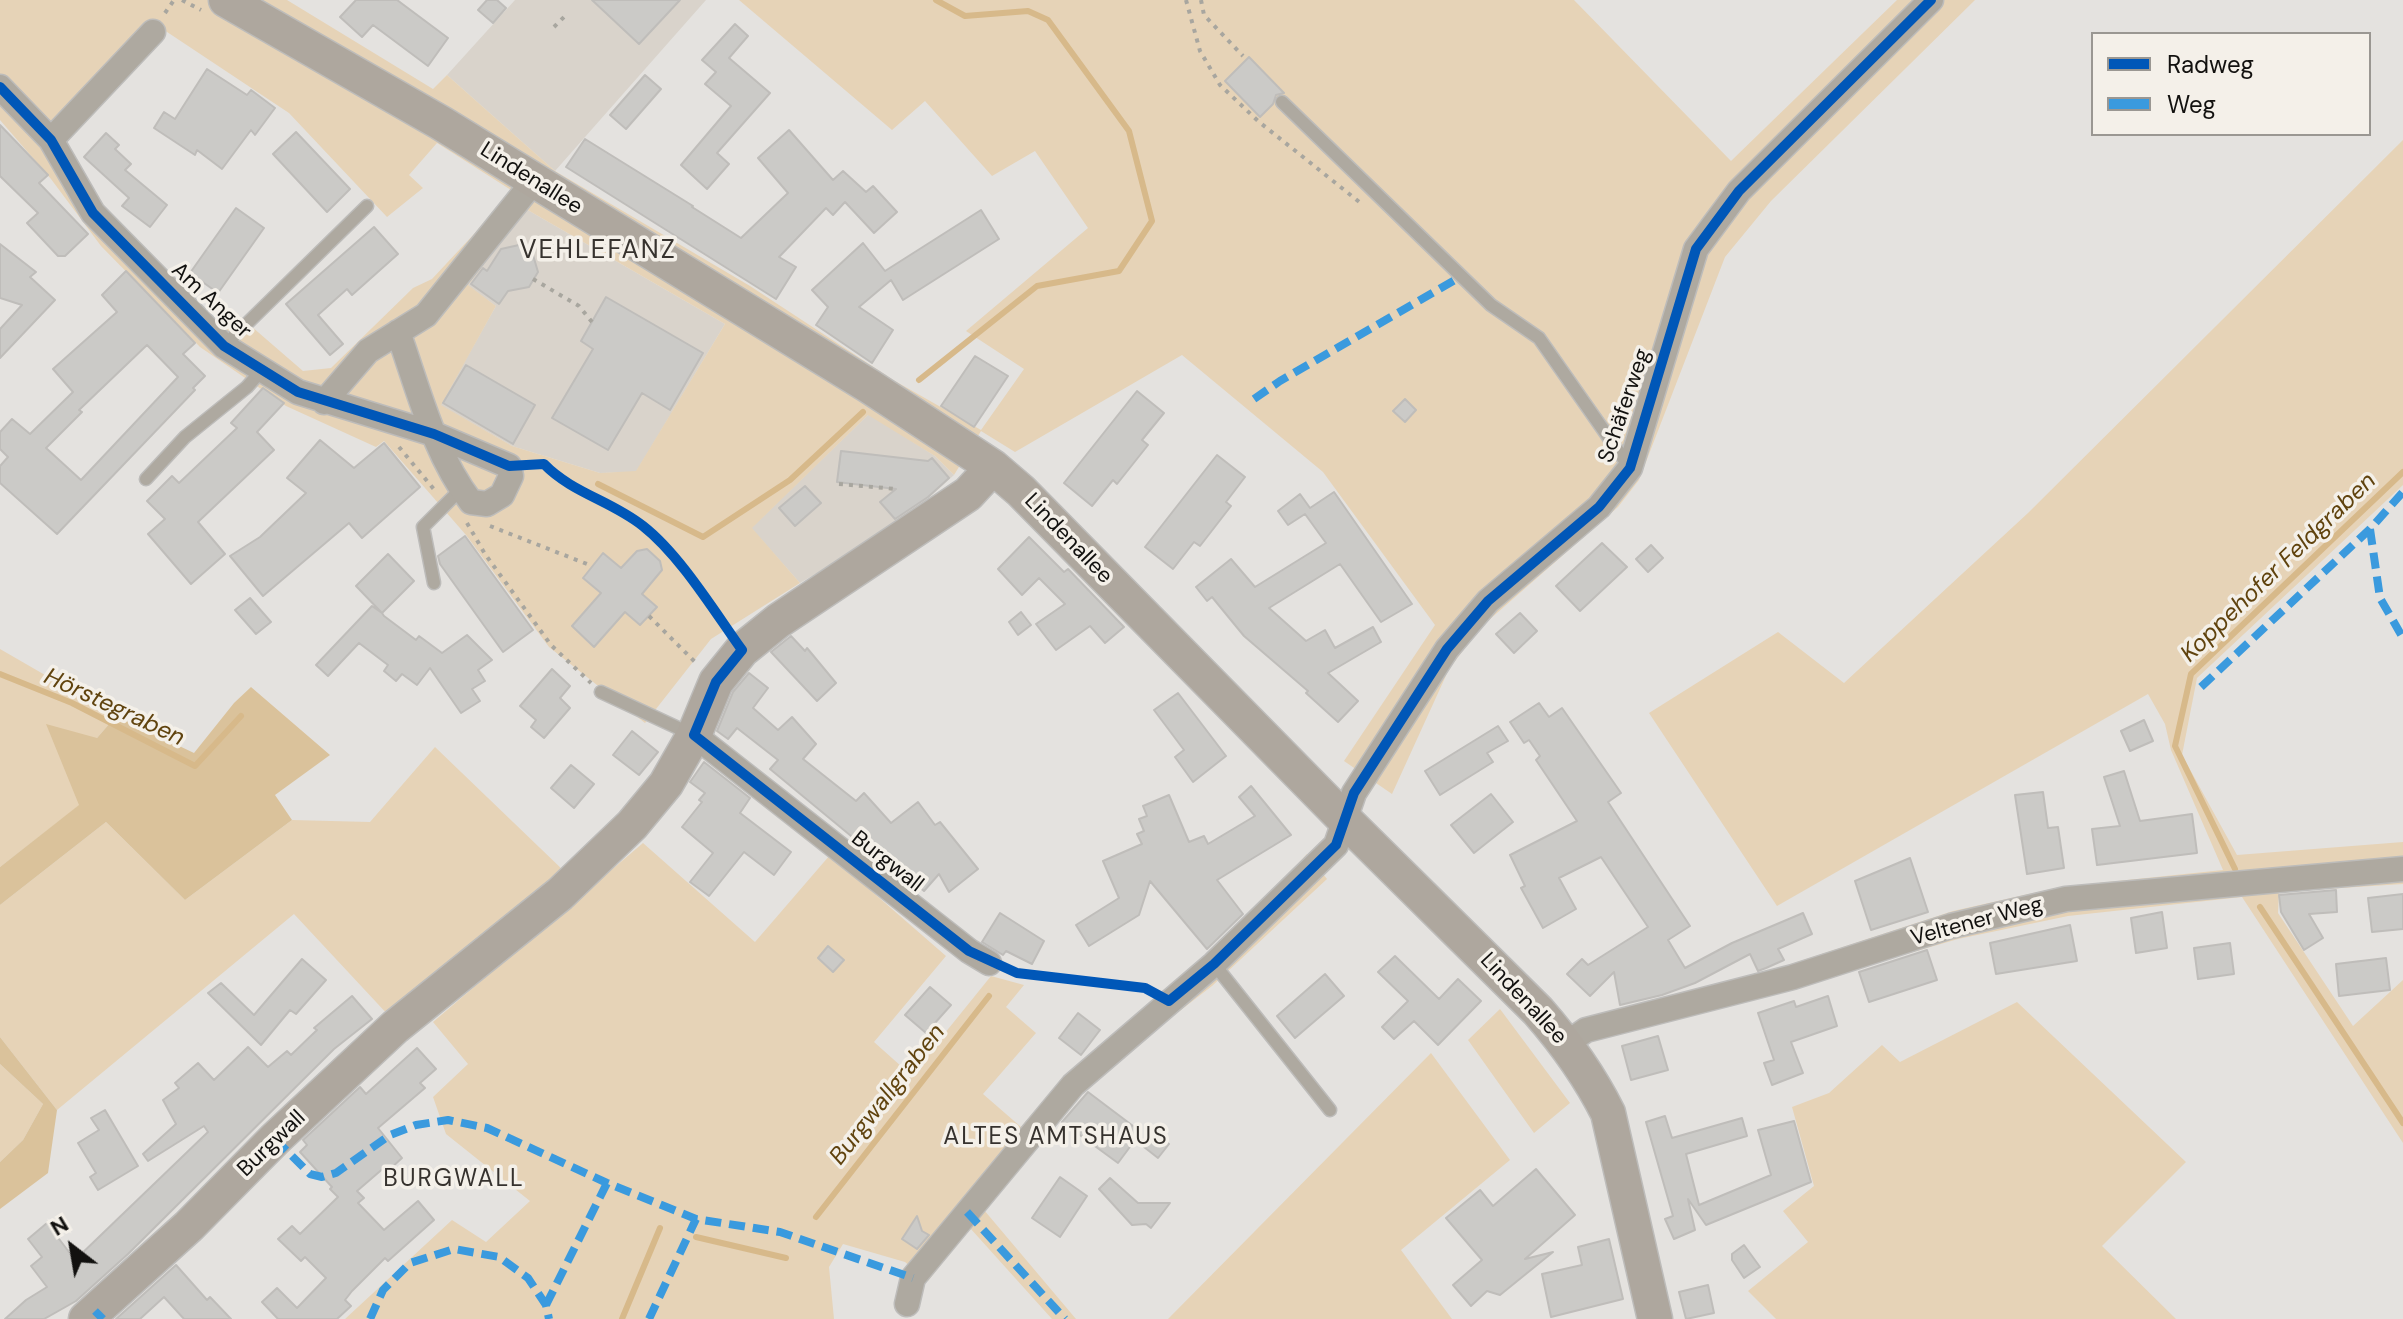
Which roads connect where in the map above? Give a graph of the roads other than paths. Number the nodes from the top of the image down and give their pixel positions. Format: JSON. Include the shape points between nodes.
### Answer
{"nodes":[{"id":1,"x":226,"y":0,"type":"edge"},
{"id":2,"x":1931,"y":0,"type":"edge"},
{"id":3,"x":153,"y":32,"type":"dead end"},
{"id":4,"x":0,"y":87,"type":"edge"},
{"id":5,"x":1282,"y":102,"type":"dead end"},
{"id":6,"x":51,"y":140,"type":"junction"},
{"id":7,"x":534,"y":181,"type":"junction"},
{"id":8,"x":367,"y":206,"type":"dead end"},
{"id":9,"x":398,"y":332,"type":"junction"},
{"id":10,"x":224,"y":346,"type":"junction"},
{"id":11,"x":262,"y":370,"type":"junction"},
{"id":12,"x":324,"y":402,"type":"junction"},
{"id":13,"x":434,"y":434,"type":"junction"},
{"id":14,"x":993,"y":467,"type":"junction"},
{"id":15,"x":1630,"y":468,"type":"junction"},
{"id":16,"x":146,"y":479,"type":"dead end"},
{"id":17,"x":461,"y":489,"type":"junction"},
{"id":18,"x":434,"y":583,"type":"dead end"},
{"id":19,"x":601,"y":692,"type":"road end"},
{"id":20,"x":694,"y":735,"type":"junction"},
{"id":21,"x":1345,"y":820,"type":"junction"},
{"id":22,"x":2403,"y":869,"type":"edge"},
{"id":23,"x":989,"y":963,"type":"road end"},
{"id":24,"x":1214,"y":964,"type":"junction"},
{"id":25,"x":1566,"y":1044,"type":"junction"},
{"id":26,"x":1330,"y":1110,"type":"dead end"},
{"id":27,"x":907,"y":1304,"type":"dead end"},
{"id":28,"x":86,"y":1319,"type":"edge"},
{"id":29,"x":1655,"y":1319,"type":"edge"}],
"edges":[{"from":1,"to":7,"type":"main road","name":"Lindenallee"},
{"from":2,"to":15,"type":"street","name":"Schäferweg","via":[[1739,191],[1696,249]]},
{"from":3,"to":6,"type":"street"},
{"from":4,"to":6,"type":"street","name":"Am Anger"},
{"from":5,"to":15,"type":"lane","via":[[1491,305],[1539,338]]},
{"from":6,"to":10,"type":"street","name":"Am Anger","via":[[93,213]]},
{"from":7,"to":9,"type":"street","via":[[426,315]]},
{"from":7,"to":14,"type":"main road","name":"Lindenallee"},
{"from":8,"to":10,"type":"lane"},
{"from":9,"to":12,"type":"street","via":[[368,351]]},
{"from":9,"to":13,"type":"street"},
{"from":10,"to":11,"type":"street","name":"Am Anger"},
{"from":11,"to":12,"type":"street","name":"Am Anger"},
{"from":11,"to":16,"type":"lane"},
{"from":12,"to":13,"type":"street","name":"Am Anger"},
{"from":13,"to":17,"type":"street"},
{"from":13,"to":17,"type":"street","name":"Am Anger","via":[[509,466],[511,476],[502,495],[487,504],[471,502]]},
{"from":14,"to":20,"type":"main road","name":"Burgwall","via":[[968,494],[742,650],[716,682]]},
{"from":14,"to":21,"type":"main road","name":"Lindenallee"},
{"from":15,"to":21,"type":"street","name":"Schäferweg","via":[[1599,507],[1488,601],[1447,649],[1354,793]]},
{"from":17,"to":18,"type":"lane","via":[[423,527]]},
{"from":19,"to":20,"type":"lane"},
{"from":20,"to":23,"type":"street","name":"Burgwall"},
{"from":20,"to":28,"type":"main road","name":"Burgwall","via":[[666,784],[632,825],[560,894],[395,1027]]},
{"from":21,"to":24,"type":"street","name":"Schäferweg","via":[[1336,845]]},
{"from":21,"to":25,"type":"main road","name":"Lindenallee"},
{"from":22,"to":25,"type":"street","name":"Veltener Weg","via":[[2066,899],[1951,926],[1793,977],[1586,1030]]},
{"from":24,"to":26,"type":"lane"},
{"from":24,"to":27,"type":"street","name":"Schäferweg","via":[[1073,1085],[913,1278]]},
{"from":25,"to":29,"type":"main road","name":"Lindenallee","via":[[1608,1113]]}]}
